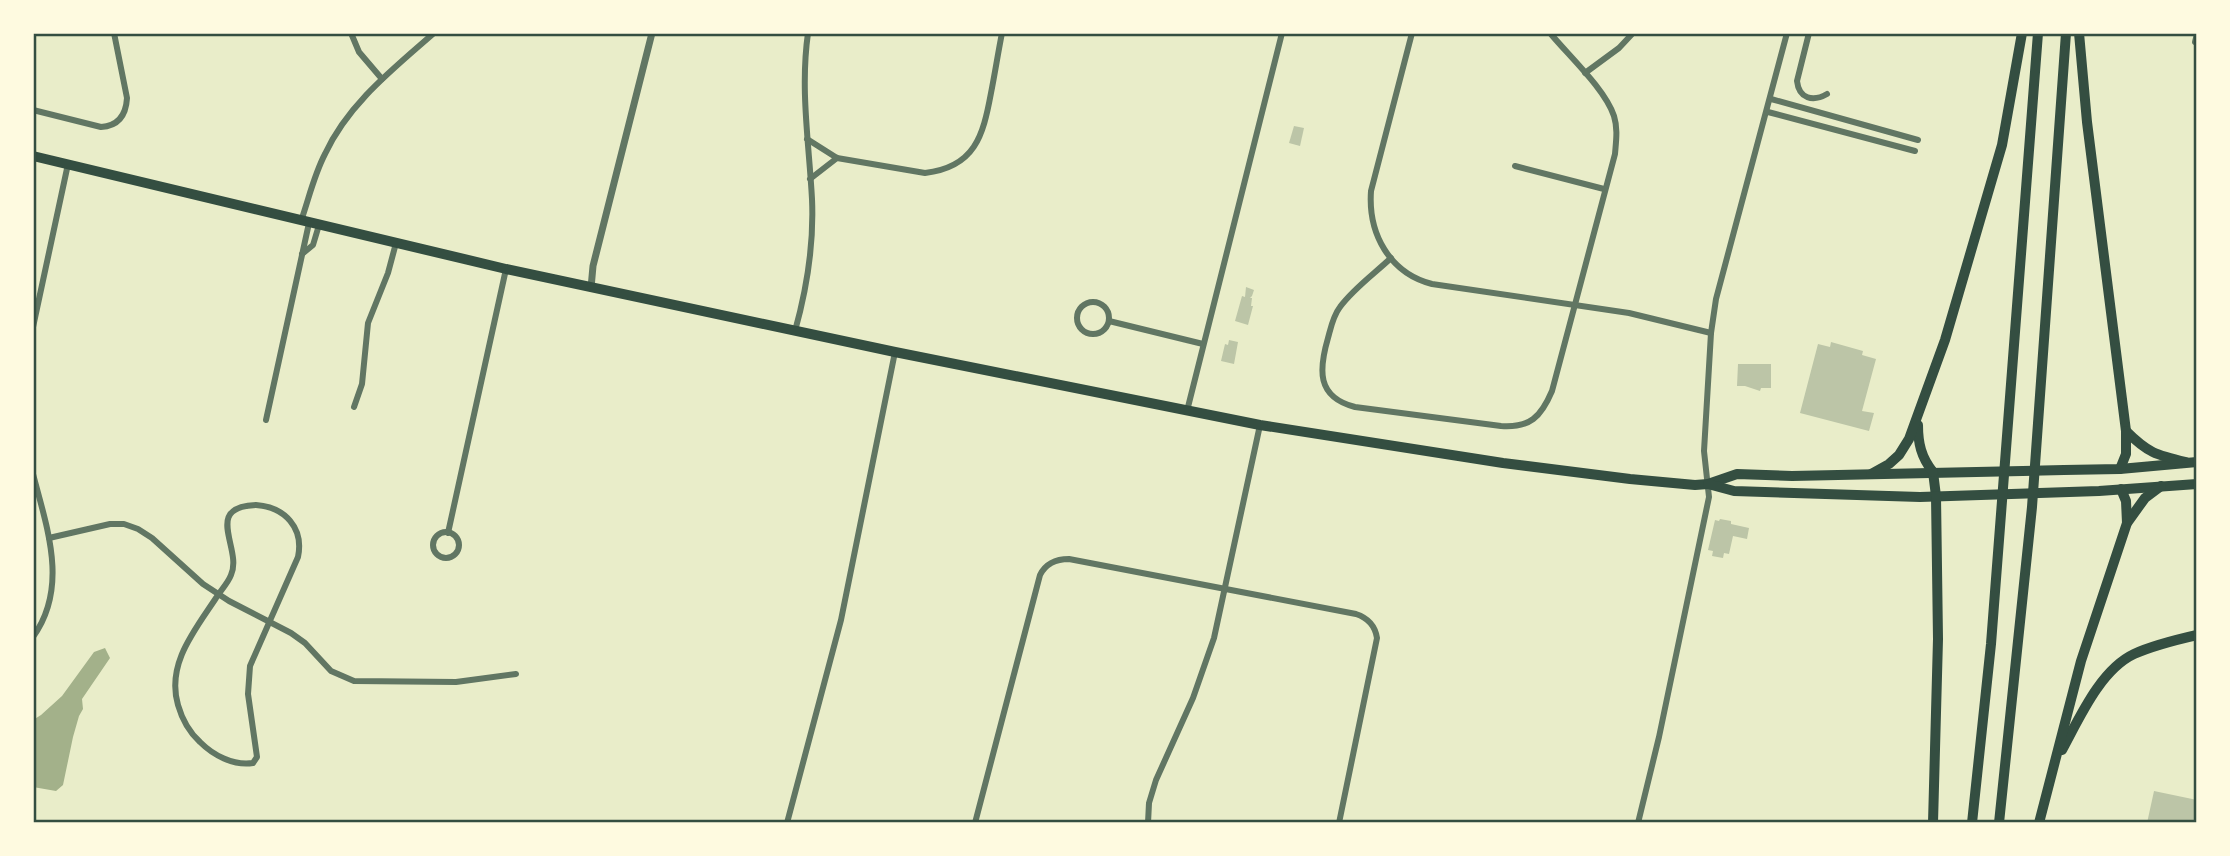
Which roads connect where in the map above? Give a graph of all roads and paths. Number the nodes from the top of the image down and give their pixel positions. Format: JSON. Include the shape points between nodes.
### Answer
{"nodes":[{"id":1,"x":114,"y":33,"type":"edge"},
{"id":2,"x":351,"y":33,"type":"edge"},
{"id":3,"x":434,"y":33,"type":"edge"},
{"id":4,"x":652,"y":33,"type":"edge"},
{"id":5,"x":808,"y":33,"type":"edge"},
{"id":6,"x":1002,"y":33,"type":"edge"},
{"id":7,"x":1282,"y":33,"type":"edge"},
{"id":8,"x":1412,"y":33,"type":"edge"},
{"id":9,"x":1550,"y":33,"type":"edge"},
{"id":10,"x":1633,"y":33,"type":"edge"},
{"id":11,"x":1787,"y":33,"type":"edge"},
{"id":12,"x":1809,"y":33,"type":"edge"},
{"id":13,"x":2022,"y":33,"type":"edge"},
{"id":14,"x":2038,"y":33,"type":"edge"},
{"id":15,"x":2066,"y":33,"type":"edge"},
{"id":16,"x":2079,"y":33,"type":"edge"},
{"id":17,"x":2197,"y":34,"type":"edge"},
{"id":18,"x":2195,"y":42,"type":"edge"},
{"id":19,"x":1586,"y":73,"type":"junction"},
{"id":20,"x":382,"y":79,"type":"junction"},
{"id":21,"x":1827,"y":94,"type":"dead end"},
{"id":22,"x":1771,"y":99,"type":"junction"},
{"id":23,"x":33,"y":110,"type":"edge"},
{"id":24,"x":1768,"y":112,"type":"junction"},
{"id":25,"x":807,"y":139,"type":"junction"},
{"id":26,"x":1918,"y":140,"type":"dead end"},
{"id":27,"x":1915,"y":151,"type":"dead end"},
{"id":28,"x":33,"y":156,"type":"edge"},
{"id":29,"x":837,"y":158,"type":"junction"},
{"id":30,"x":68,"y":164,"type":"junction"},
{"id":31,"x":1515,"y":166,"type":"dead end"},
{"id":32,"x":810,"y":179,"type":"junction"},
{"id":33,"x":1604,"y":190,"type":"junction"},
{"id":34,"x":310,"y":222,"type":"junction"},
{"id":35,"x":396,"y":243,"type":"junction"},
{"id":36,"x":1391,"y":258,"type":"junction"},
{"id":37,"x":506,"y":269,"type":"junction"},
{"id":38,"x":591,"y":288,"type":"junction"},
{"id":39,"x":1575,"y":305,"type":"junction"},
{"id":40,"x":1109,"y":321,"type":"junction"},
{"id":41,"x":33,"y":327,"type":"edge"},
{"id":42,"x":794,"y":331,"type":"junction"},
{"id":43,"x":1711,"y":332,"type":"junction"},
{"id":44,"x":1203,"y":344,"type":"junction"},
{"id":45,"x":895,"y":352,"type":"junction"},
{"id":46,"x":354,"y":407,"type":"dead end"},
{"id":47,"x":1186,"y":411,"type":"junction"},
{"id":48,"x":1918,"y":418,"type":"junction"},
{"id":49,"x":266,"y":420,"type":"dead end"},
{"id":50,"x":1259,"y":425,"type":"junction"},
{"id":51,"x":2126,"y":431,"type":"junction"},
{"id":52,"x":2192,"y":462,"type":"edge"},
{"id":53,"x":2120,"y":469,"type":"junction"},
{"id":54,"x":1933,"y":472,"type":"junction"},
{"id":55,"x":33,"y":474,"type":"edge"},
{"id":56,"x":1871,"y":474,"type":"junction"},
{"id":57,"x":1708,"y":484,"type":"junction"},
{"id":58,"x":2197,"y":484,"type":"edge"},
{"id":59,"x":2161,"y":486,"type":"junction"},
{"id":60,"x":2121,"y":489,"type":"junction"},
{"id":61,"x":1936,"y":496,"type":"junction"},
{"id":62,"x":2127,"y":523,"type":"junction"},
{"id":63,"x":448,"y":533,"type":"junction"},
{"id":64,"x":49,"y":538,"type":"junction"},
{"id":65,"x":1225,"y":588,"type":"junction"},
{"id":66,"x":218,"y":595,"type":"junction"},
{"id":67,"x":269,"y":622,"type":"junction"},
{"id":68,"x":2197,"y":635,"type":"edge"},
{"id":69,"x":33,"y":637,"type":"edge"},
{"id":70,"x":516,"y":674,"type":"dead end"},
{"id":71,"x":2054,"y":765,"type":"junction"},
{"id":72,"x":787,"y":823,"type":"edge"},
{"id":73,"x":975,"y":823,"type":"edge"},
{"id":74,"x":1148,"y":823,"type":"edge"},
{"id":75,"x":1339,"y":823,"type":"edge"},
{"id":76,"x":1638,"y":823,"type":"edge"},
{"id":77,"x":1933,"y":823,"type":"edge"},
{"id":78,"x":1972,"y":823,"type":"edge"},
{"id":79,"x":1999,"y":823,"type":"edge"},
{"id":80,"x":2039,"y":823,"type":"edge"}],
"edges":[{"from":1,"to":23,"type":"street","via":[[127,98],[116,123],[101,127]]},
{"from":2,"to":20,"type":"street","via":[[359,52]]},
{"from":3,"to":20,"type":"street"},
{"from":4,"to":38,"type":"street"},
{"from":5,"to":25,"type":"street"},
{"from":6,"to":29,"type":"street","via":[[985,125],[975,146],[958,162],[925,173]]},
{"from":7,"to":44,"type":"street"},
{"from":8,"to":36,"type":"street","via":[[1371,191],[1372,220]]},
{"from":9,"to":19,"type":"street"},
{"from":10,"to":19,"type":"street"},
{"from":11,"to":22,"type":"street"},
{"from":12,"to":21,"type":"street","via":[[1798,88],[1808,98]]},
{"from":13,"to":48,"type":"highway","via":[[1995,174]]},
{"from":14,"to":78,"type":"highway","via":[[1991,644]]},
{"from":15,"to":79,"type":"highway","via":[[2032,507]]},
{"from":16,"to":51,"type":"highway"},
{"from":17,"to":18,"type":"street"},
{"from":19,"to":33,"type":"street","via":[[1611,109],[1616,129],[1615,155]]},
{"from":20,"to":34,"type":"street","via":[[331,141],[317,171]]},
{"from":22,"to":24,"type":"street"},
{"from":22,"to":26,"type":"street"},
{"from":24,"to":27,"type":"street"},
{"from":24,"to":43,"type":"street"},
{"from":25,"to":29,"type":"street"},
{"from":25,"to":32,"type":"street"},
{"from":28,"to":30,"type":"main road"},
{"from":29,"to":32,"type":"street"},
{"from":30,"to":34,"type":"main road"},
{"from":30,"to":41,"type":"street"},
{"from":31,"to":33,"type":"street"},
{"from":32,"to":42,"type":"street","via":[[809,256]]},
{"from":33,"to":39,"type":"street"},
{"from":34,"to":35,"type":"main road"},
{"from":34,"to":49,"type":"street","via":[[313,245],[301,256]]},
{"from":35,"to":37,"type":"main road"},
{"from":35,"to":46,"type":"street","via":[[369,323],[362,384]]},
{"from":36,"to":39,"type":"street","via":[[1410,275],[1432,284]]},
{"from":36,"to":39,"type":"street","via":[[1334,317],[1322,363],[1323,380],[1331,395],[1355,407],[1511,427],[1534,420],[1552,391]]},
{"from":37,"to":38,"type":"main road"},
{"from":37,"to":63,"type":"street"},
{"from":38,"to":42,"type":"main road"},
{"from":39,"to":43,"type":"street"},
{"from":40,"to":40,"type":"street","via":[[1100,333],[1090,334],[1081,329],[1077,315],[1086,303],[1096,302],[1108,311]]},
{"from":40,"to":44,"type":"street"},
{"from":42,"to":45,"type":"main road"},
{"from":43,"to":57,"type":"street","via":[[1704,451]]},
{"from":44,"to":47,"type":"street"},
{"from":45,"to":47,"type":"main road"},
{"from":45,"to":72,"type":"street","via":[[841,620]]},
{"from":47,"to":50,"type":"main road"},
{"from":48,"to":54,"type":"highway","via":[[1918,443]]},
{"from":48,"to":56,"type":"highway","via":[[1899,455]]},
{"from":50,"to":57,"type":"main road","via":[[1522,466]]},
{"from":50,"to":65,"type":"street"},
{"from":51,"to":52,"type":"highway","via":[[2154,454]]},
{"from":51,"to":53,"type":"highway","via":[[2126,454]]},
{"from":52,"to":53,"type":"main road"},
{"from":53,"to":54,"type":"main road"},
{"from":53,"to":60,"type":"main road"},
{"from":54,"to":56,"type":"main road"},
{"from":54,"to":61,"type":"main road"},
{"from":55,"to":64,"type":"street"},
{"from":56,"to":57,"type":"main road","via":[[1737,474]]},
{"from":57,"to":61,"type":"main road","via":[[1734,491],[1809,495]]},
{"from":57,"to":76,"type":"street"},
{"from":58,"to":59,"type":"main road"},
{"from":59,"to":60,"type":"main road"},
{"from":59,"to":62,"type":"highway","via":[[2145,498]]},
{"from":60,"to":61,"type":"main road"},
{"from":60,"to":62,"type":"highway"},
{"from":61,"to":77,"type":"highway"},
{"from":62,"to":71,"type":"highway","via":[[2081,662]]},
{"from":63,"to":63,"type":"street","via":[[435,541],[434,549],[443,558],[455,555],[459,548],[458,540]]},
{"from":64,"to":66,"type":"street","via":[[110,524],[131,526],[152,538]]},
{"from":64,"to":69,"type":"street","via":[[52,593]]},
{"from":65,"to":73,"type":"street","via":[[1069,559],[1048,564],[1040,575]]},
{"from":65,"to":74,"type":"street","via":[[1204,670],[1152,794]]},
{"from":65,"to":75,"type":"street","via":[[1356,614],[1374,626],[1376,646]]},
{"from":66,"to":67,"type":"street"},
{"from":66,"to":67,"type":"street","via":[[234,566],[227,534],[232,514],[249,505],[276,509],[293,523],[299,551]]},
{"from":66,"to":67,"type":"street","via":[[179,660],[176,699],[196,739],[234,762],[256,760],[249,675]]},
{"from":67,"to":70,"type":"street","via":[[298,637],[331,671],[354,681],[456,682]]},
{"from":68,"to":71,"type":"highway","via":[[2131,655],[2105,677]]},
{"from":71,"to":80,"type":"highway"}]}
